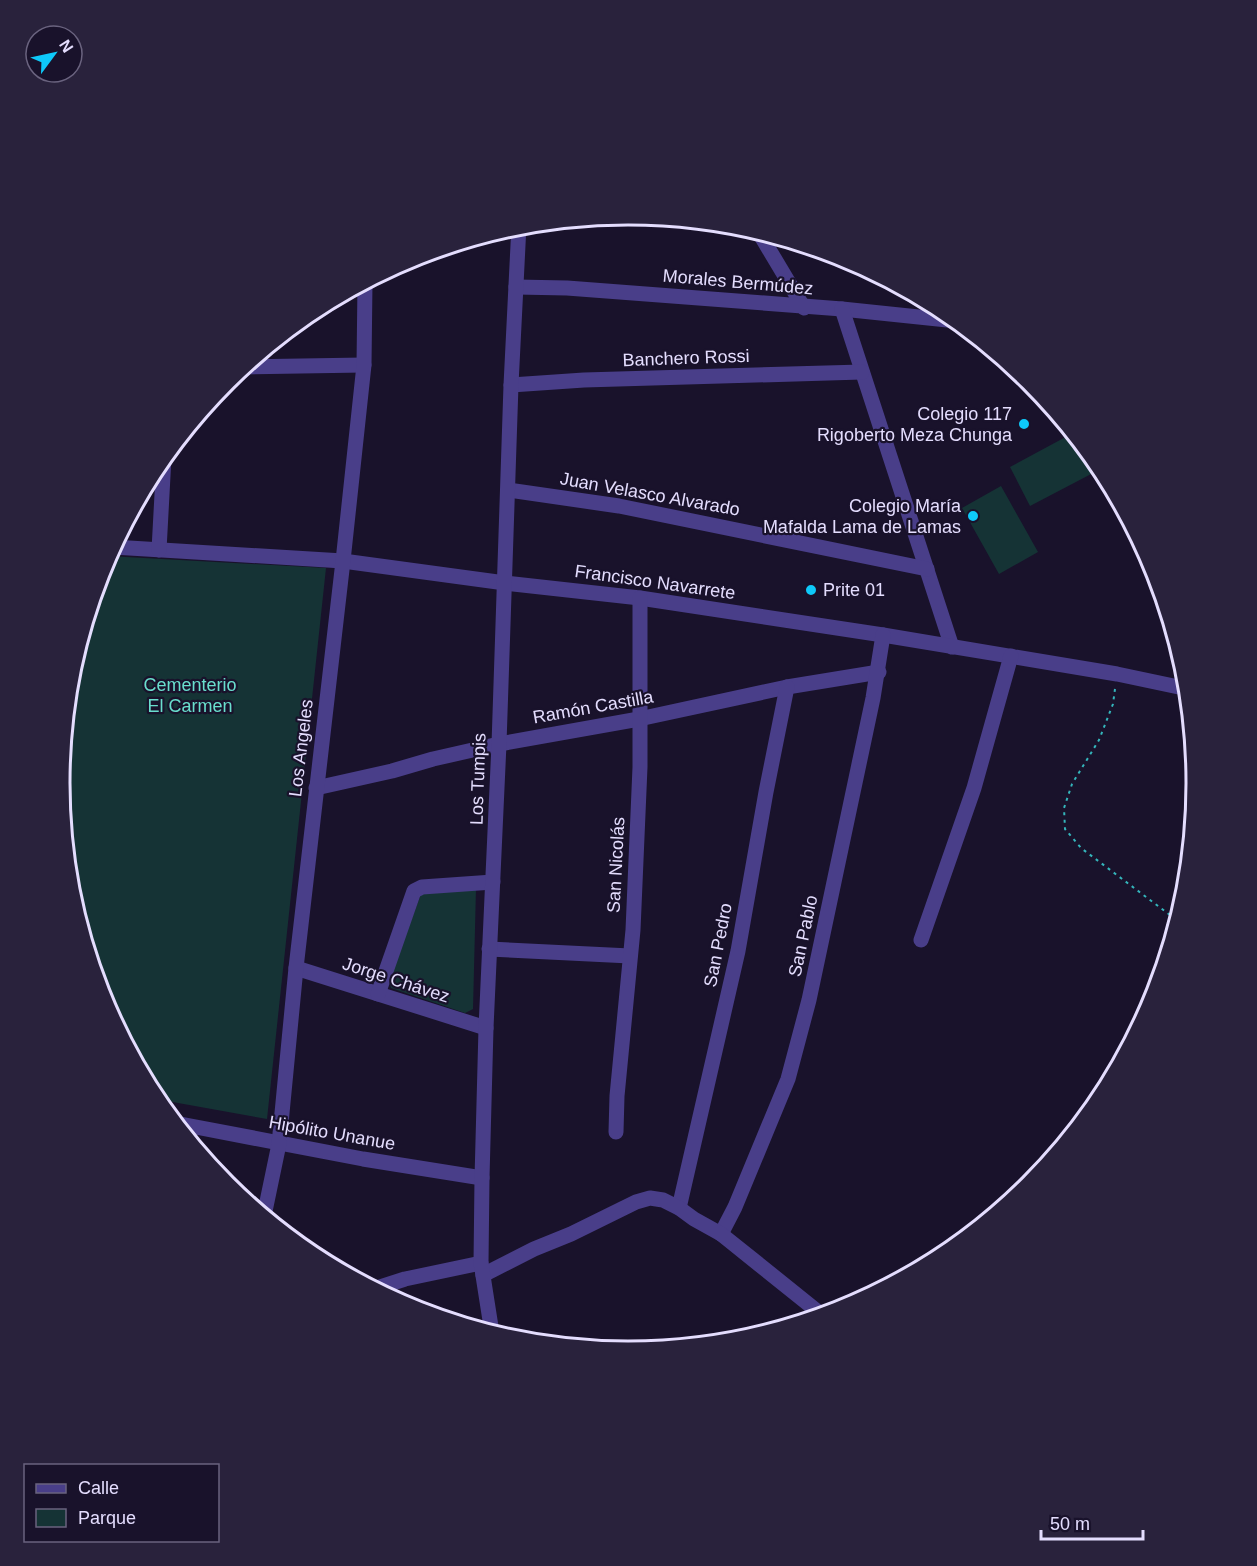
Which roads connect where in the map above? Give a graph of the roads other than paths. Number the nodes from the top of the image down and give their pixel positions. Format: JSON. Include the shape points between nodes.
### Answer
{"nodes":[{"id":1,"x":518,"y":236,"type":"edge"},
{"id":2,"x":765,"y":242,"type":"edge"},
{"id":3,"x":516,"y":287,"type":"junction"},
{"id":4,"x":364,"y":293,"type":"edge"},
{"id":5,"x":804,"y":308,"type":"junction"},
{"id":6,"x":842,"y":309,"type":"junction"},
{"id":7,"x":939,"y":319,"type":"edge"},
{"id":8,"x":364,"y":365,"type":"junction"},
{"id":9,"x":257,"y":367,"type":"edge"},
{"id":10,"x":862,"y":372,"type":"junction"},
{"id":11,"x":511,"y":385,"type":"junction"},
{"id":12,"x":163,"y":476,"type":"edge"},
{"id":13,"x":508,"y":490,"type":"junction"},
{"id":14,"x":122,"y":548,"type":"edge"},
{"id":15,"x":159,"y":550,"type":"junction"},
{"id":16,"x":343,"y":561,"type":"junction"},
{"id":17,"x":927,"y":569,"type":"junction"},
{"id":18,"x":505,"y":584,"type":"junction"},
{"id":19,"x":640,"y":598,"type":"junction"},
{"id":20,"x":883,"y":635,"type":"junction"},
{"id":21,"x":952,"y":647,"type":"junction"},
{"id":22,"x":1011,"y":656,"type":"junction"},
{"id":23,"x":879,"y":672,"type":"junction"},
{"id":24,"x":787,"y":687,"type":"junction"},
{"id":25,"x":1178,"y":687,"type":"edge"},
{"id":26,"x":639,"y":719,"type":"junction"},
{"id":27,"x":500,"y":744,"type":"junction"},
{"id":28,"x":316,"y":788,"type":"junction"},
{"id":29,"x":493,"y":882,"type":"junction"},
{"id":30,"x":921,"y":940,"type":"dead end"},
{"id":31,"x":489,"y":949,"type":"junction"},
{"id":32,"x":630,"y":956,"type":"junction"},
{"id":33,"x":296,"y":968,"type":"junction"},
{"id":34,"x":378,"y":994,"type":"junction"},
{"id":35,"x":486,"y":1028,"type":"junction"},
{"id":36,"x":188,"y":1126,"type":"edge"},
{"id":37,"x":616,"y":1132,"type":"dead end"},
{"id":38,"x":279,"y":1144,"type":"junction"},
{"id":39,"x":482,"y":1178,"type":"junction"},
{"id":40,"x":266,"y":1207,"type":"edge"},
{"id":41,"x":679,"y":1208,"type":"junction"},
{"id":42,"x":721,"y":1234,"type":"junction"},
{"id":43,"x":482,"y":1269,"type":"junction"},
{"id":44,"x":385,"y":1285,"type":"edge"},
{"id":45,"x":813,"y":1309,"type":"edge"},
{"id":46,"x":491,"y":1323,"type":"edge"}],
"edges":[{"from":1,"to":3,"type":"street","name":"Los Tumpis"},
{"from":2,"to":5,"type":"street"},
{"from":3,"to":5,"type":"street","name":"Morales Bermúdez"},
{"from":3,"to":11,"type":"street","name":"Los Tumpis"},
{"from":4,"to":8,"type":"street","name":"Los Angeles"},
{"from":5,"to":6,"type":"street","name":"Morales Bermúdez"},
{"from":6,"to":7,"type":"street","name":"Morales Bermúdez"},
{"from":6,"to":10,"type":"street"},
{"from":8,"to":9,"type":"street"},
{"from":8,"to":16,"type":"street","name":"Los Angeles"},
{"from":10,"to":11,"type":"street","name":"Banchero Rossi"},
{"from":10,"to":17,"type":"street"},
{"from":11,"to":13,"type":"street","name":"Los Tumpis"},
{"from":12,"to":15,"type":"street"},
{"from":13,"to":17,"type":"street","name":"Juan Velasco Alvarado","via":[[619,506]]},
{"from":13,"to":18,"type":"street","name":"Los Tumpis"},
{"from":14,"to":15,"type":"street","name":"Francisco Navarrete"},
{"from":15,"to":16,"type":"street","name":"Francisco Navarrete"},
{"from":16,"to":18,"type":"street","name":"Francisco Navarrete"},
{"from":16,"to":28,"type":"street","name":"Los Angeles"},
{"from":17,"to":21,"type":"street"},
{"from":18,"to":19,"type":"street","name":"Francisco Navarrete"},
{"from":18,"to":27,"type":"street","name":"Los Tumpis"},
{"from":19,"to":20,"type":"street","name":"Francisco Navarrete"},
{"from":19,"to":26,"type":"street","name":"San Nicolás"},
{"from":20,"to":21,"type":"street","name":"Francisco Navarrete"},
{"from":20,"to":23,"type":"street","name":"San Pablo"},
{"from":21,"to":22,"type":"street","name":"Francisco Navarrete"},
{"from":22,"to":25,"type":"street","name":"Francisco Navarrete"},
{"from":22,"to":30,"type":"street","via":[[974,788]]},
{"from":23,"to":24,"type":"street","name":"Ramón Castilla"},
{"from":23,"to":42,"type":"street","name":"San Pablo","via":[[809,1000],[788,1080]]},
{"from":24,"to":26,"type":"street","name":"Ramón Castilla"},
{"from":24,"to":41,"type":"street","name":"San Pedro","via":[[738,951]]},
{"from":26,"to":27,"type":"street","name":"Ramón Castilla"},
{"from":26,"to":32,"type":"street","name":"San Nicolás"},
{"from":27,"to":28,"type":"street","name":"Ramón Castilla"},
{"from":27,"to":29,"type":"street","name":"Los Tumpis"},
{"from":28,"to":33,"type":"street","name":"Los Angeles"},
{"from":29,"to":31,"type":"street","name":"Los Tumpis"},
{"from":29,"to":34,"type":"street","via":[[422,887],[414,891]]},
{"from":31,"to":32,"type":"street"},
{"from":31,"to":35,"type":"street","name":"Los Tumpis"},
{"from":32,"to":37,"type":"street","name":"San Nicolás"},
{"from":33,"to":34,"type":"street","name":"Jorge Chávez"},
{"from":33,"to":38,"type":"street","name":"Los Angeles"},
{"from":34,"to":35,"type":"street","name":"Jorge Chávez"},
{"from":35,"to":39,"type":"street","name":"Los Tumpis"},
{"from":36,"to":38,"type":"street","name":"Hipólito Unanue"},
{"from":38,"to":39,"type":"street","name":"Hipólito Unanue"},
{"from":38,"to":40,"type":"street","name":"Los Angeles"},
{"from":39,"to":43,"type":"street","name":"Los Tumpis"},
{"from":41,"to":42,"type":"street"},
{"from":41,"to":43,"type":"street","via":[[650,1198],[636,1202],[571,1234]]},
{"from":42,"to":45,"type":"street"},
{"from":43,"to":44,"type":"street"},
{"from":43,"to":46,"type":"street","name":"Los Tumpis"}]}
